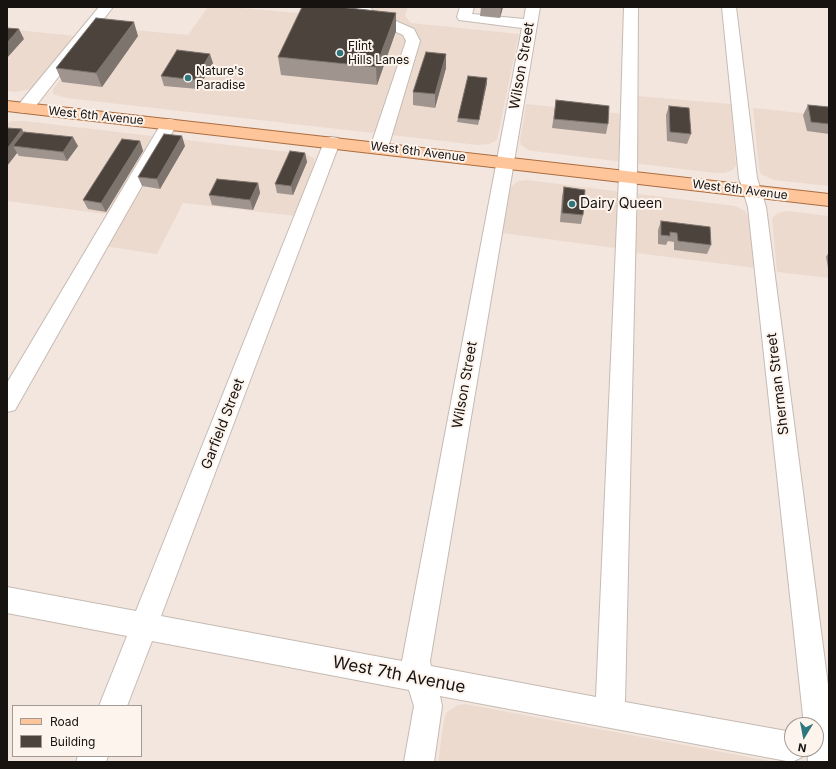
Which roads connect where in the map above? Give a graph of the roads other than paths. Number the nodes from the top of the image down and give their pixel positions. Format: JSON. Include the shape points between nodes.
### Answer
{"nodes":[{"id":1,"x":106,"y":7,"type":"edge"},
{"id":2,"x":363,"y":7,"type":"edge"},
{"id":3,"x":467,"y":7,"type":"edge"},
{"id":4,"x":631,"y":7,"type":"edge"},
{"id":5,"x":729,"y":7,"type":"edge"},
{"id":6,"x":531,"y":16,"type":"edge"},
{"id":7,"x":7,"y":106,"type":"edge"},
{"id":8,"x":25,"y":108,"type":"junction"},
{"id":9,"x":169,"y":124,"type":"junction"},
{"id":10,"x":332,"y":142,"type":"junction"},
{"id":11,"x":379,"y":148,"type":"junction"},
{"id":12,"x":505,"y":162,"type":"junction"},
{"id":13,"x":628,"y":177,"type":"junction"},
{"id":14,"x":753,"y":191,"type":"junction"},
{"id":15,"x":829,"y":200,"type":"edge"},
{"id":16,"x":7,"y":402,"type":"edge"},
{"id":17,"x":7,"y":600,"type":"edge"},
{"id":18,"x":145,"y":626,"type":"junction"},
{"id":19,"x":418,"y":678,"type":"junction"},
{"id":20,"x":113,"y":705,"type":"edge"},
{"id":21,"x":610,"y":713,"type":"junction"},
{"id":22,"x":815,"y":717,"type":"edge"},
{"id":23,"x":784,"y":746,"type":"edge"},
{"id":24,"x":419,"y":762,"type":"edge"}],
"edges":[{"from":1,"to":8,"type":"street"},
{"from":2,"to":11,"type":"street","via":[[368,14],[409,32],[413,41]]},
{"from":3,"to":6,"type":"street","via":[[464,17]]},
{"from":4,"to":13,"type":"street"},
{"from":5,"to":14,"type":"street","name":"Sherman Street","via":[[748,178]]},
{"from":6,"to":12,"type":"street","name":"Wilson Street"},
{"from":7,"to":8,"type":"main road","name":"West 6th Avenue"},
{"from":8,"to":9,"type":"main road","name":"West 6th Avenue"},
{"from":9,"to":10,"type":"main road","name":"West 6th Avenue"},
{"from":9,"to":16,"type":"street"},
{"from":10,"to":11,"type":"main road","name":"West 6th Avenue"},
{"from":10,"to":18,"type":"street","name":"Garfield Street"},
{"from":11,"to":12,"type":"main road","name":"West 6th Avenue"},
{"from":12,"to":13,"type":"main road","name":"West 6th Avenue"},
{"from":12,"to":19,"type":"street","name":"Wilson Street","via":[[416,662]]},
{"from":13,"to":14,"type":"main road","name":"West 6th Avenue"},
{"from":13,"to":21,"type":"street"},
{"from":14,"to":15,"type":"main road","name":"West 6th Avenue"},
{"from":14,"to":22,"type":"street","name":"Sherman Street","via":[[757,207]]},
{"from":17,"to":18,"type":"street","name":"West 7th Avenue"},
{"from":18,"to":19,"type":"street","name":"West 7th Avenue"},
{"from":18,"to":20,"type":"street","name":"Garfield Street"},
{"from":19,"to":21,"type":"street","name":"West 7th Avenue"},
{"from":19,"to":24,"type":"street","name":"Wilson Street","via":[[428,706]]},
{"from":21,"to":23,"type":"street","name":"West 7th Avenue"}]}
